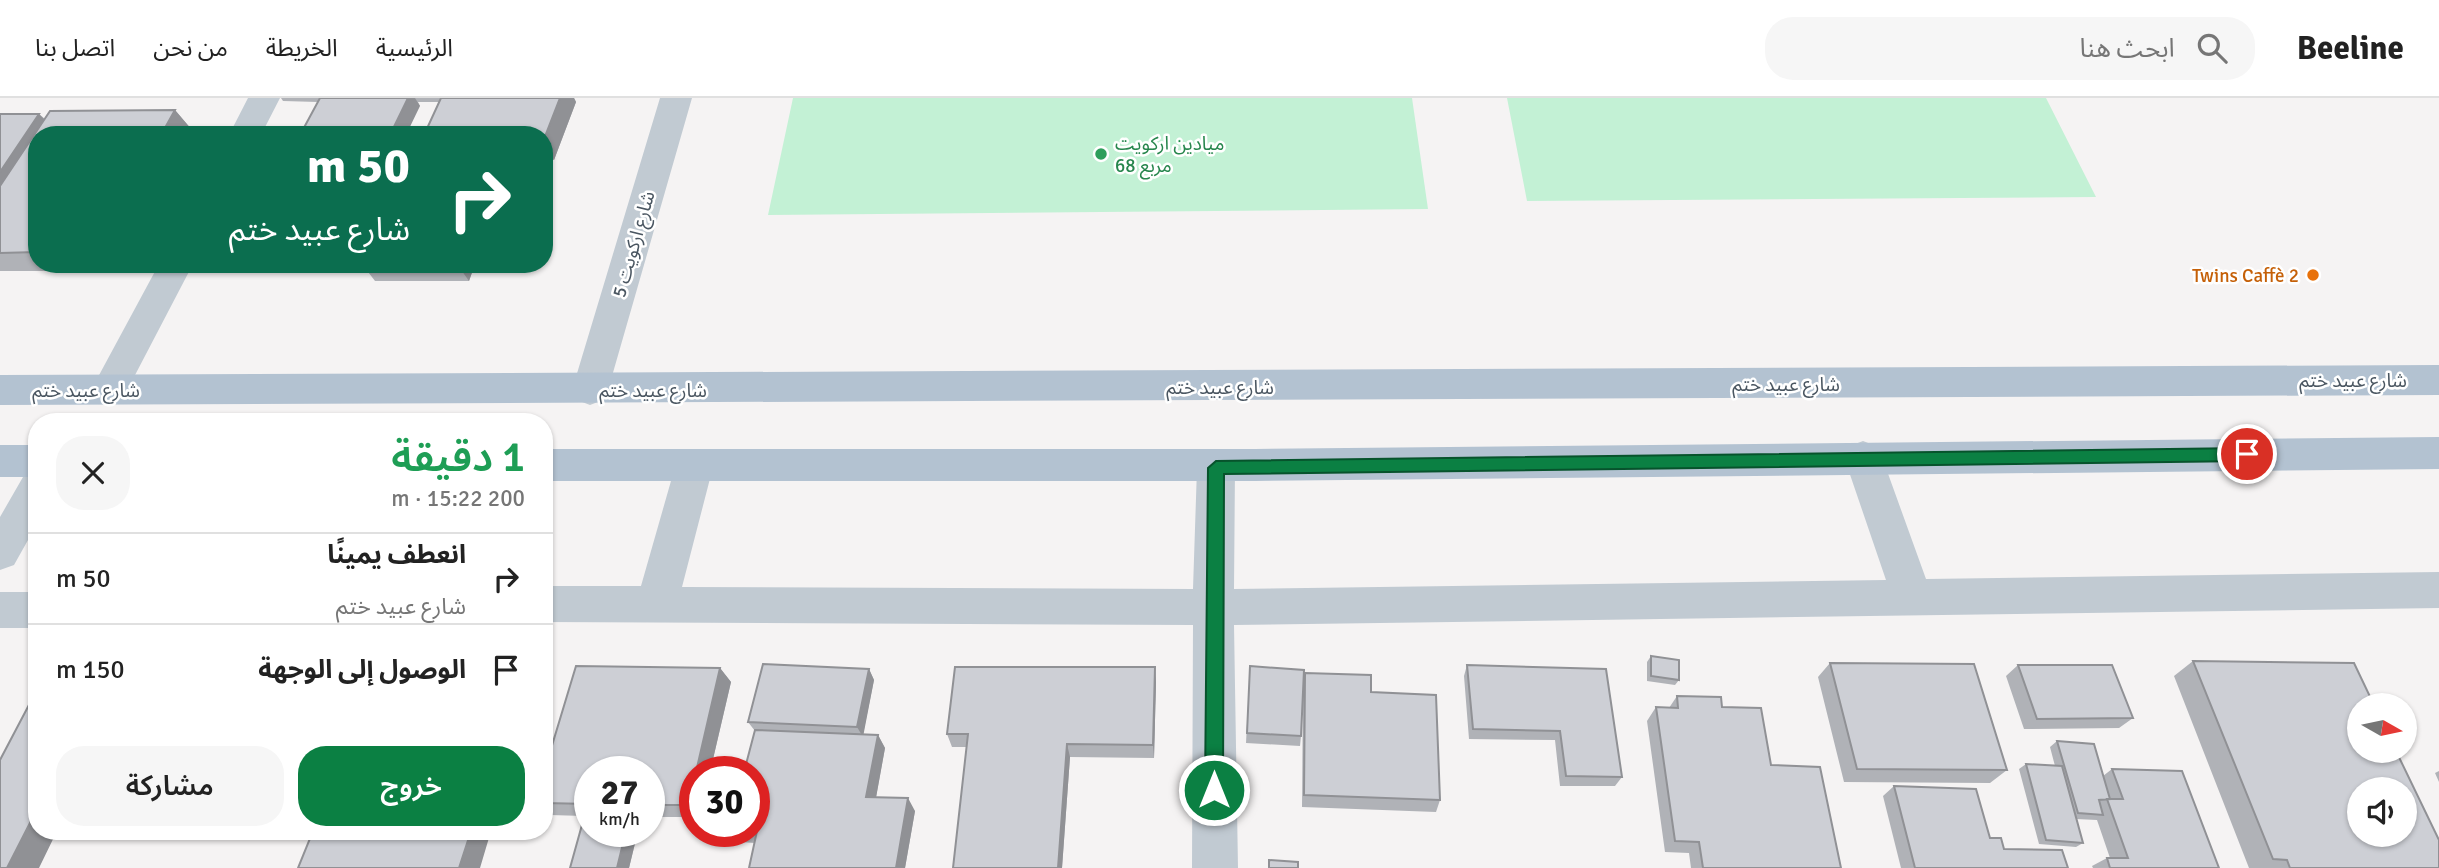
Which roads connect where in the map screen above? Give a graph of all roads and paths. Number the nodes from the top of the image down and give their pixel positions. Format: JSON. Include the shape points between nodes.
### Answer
{"nodes":[{"id":1,"x":264,"y":98,"type":"edge"},
{"id":2,"x":676,"y":98,"type":"edge"},
{"id":3,"x":250,"y":126,"type":"edge"},
{"id":4,"x":171,"y":273,"type":"edge"},
{"id":5,"x":2439,"y":380,"type":"edge"},
{"id":6,"x":0,"y":390,"type":"edge"},
{"id":7,"x":109,"y":390,"type":"junction"},
{"id":8,"x":590,"y":390,"type":"junction"},
{"id":9,"x":2439,"y":453,"type":"edge"},
{"id":10,"x":1863,"y":457,"type":"junction"},
{"id":11,"x":0,"y":461,"type":"edge"},
{"id":12,"x":28,"y":461,"type":"edge"},
{"id":13,"x":553,"y":465,"type":"edge"},
{"id":14,"x":694,"y":467,"type":"junction"},
{"id":15,"x":1216,"y":468,"type":"junction"},
{"id":16,"x":28,"y":504,"type":"edge"},
{"id":17,"x":0,"y":553,"type":"edge"},
{"id":18,"x":2439,"y":590,"type":"edge"},
{"id":19,"x":1912,"y":596,"type":"junction"},
{"id":20,"x":657,"y":603,"type":"junction"},
{"id":21,"x":553,"y":604,"type":"edge"},
{"id":22,"x":1213,"y":607,"type":"junction"},
{"id":23,"x":0,"y":610,"type":"edge"},
{"id":24,"x":28,"y":610,"type":"edge"},
{"id":25,"x":1215,"y":868,"type":"edge"}],
"edges":[{"from":1,"to":3,"type":"street"},
{"from":2,"to":8,"type":"street","name":"شارع اركويت 5"},
{"from":4,"to":7,"type":"street"},
{"from":5,"to":8,"type":"main road","name":"شارع عبيد ختم"},
{"from":6,"to":7,"type":"main road","name":"شارع عبيد ختم"},
{"from":7,"to":8,"type":"main road","name":"شارع عبيد ختم"},
{"from":9,"to":10,"type":"main road"},
{"from":10,"to":15,"type":"main road"},
{"from":10,"to":19,"type":"street"},
{"from":11,"to":12,"type":"main road"},
{"from":13,"to":14,"type":"main road"},
{"from":14,"to":15,"type":"main road"},
{"from":14,"to":20,"type":"street"},
{"from":15,"to":22,"type":"street"},
{"from":16,"to":17,"type":"street"},
{"from":18,"to":19,"type":"street"},
{"from":19,"to":22,"type":"street"},
{"from":20,"to":21,"type":"street"},
{"from":20,"to":22,"type":"street"},
{"from":22,"to":25,"type":"street"},
{"from":23,"to":24,"type":"street"}]}
